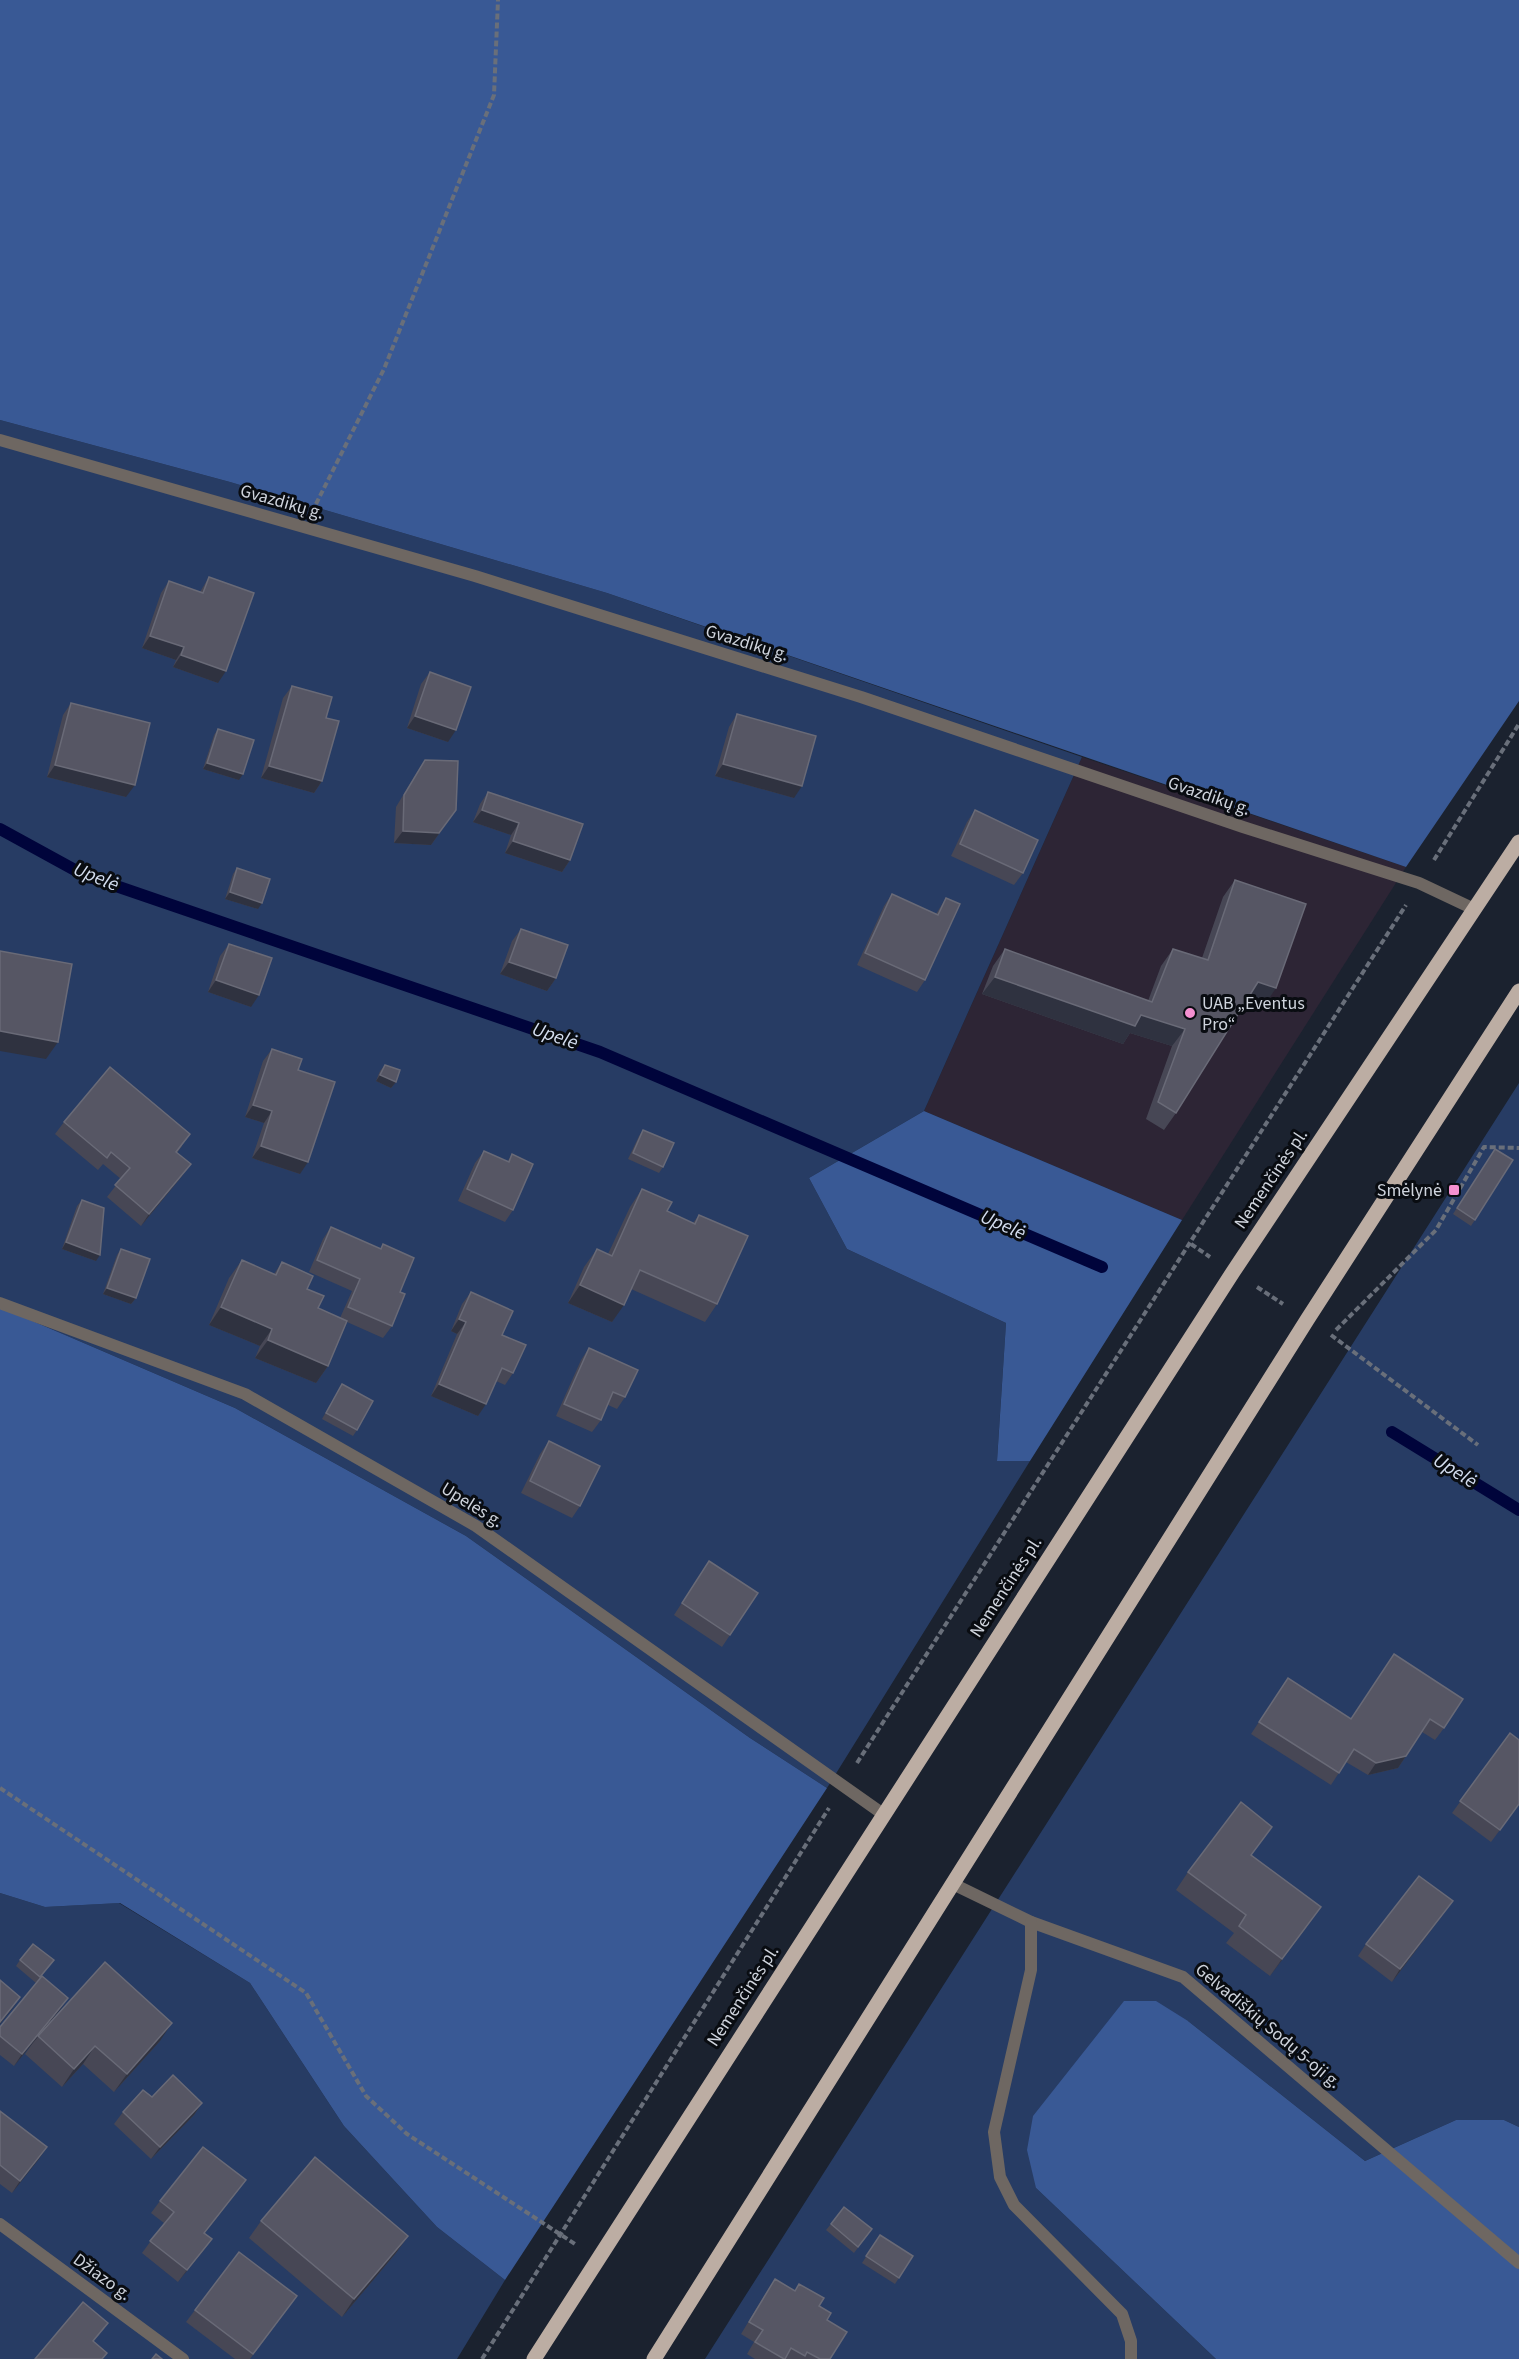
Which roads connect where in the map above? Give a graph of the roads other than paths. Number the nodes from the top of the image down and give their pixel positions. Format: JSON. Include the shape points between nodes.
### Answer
{"nodes":[{"id":1,"x":0,"y":440,"type":"edge"},
{"id":2,"x":1519,"y":842,"type":"edge"},
{"id":3,"x":1474,"y":909,"type":"junction"},
{"id":4,"x":1519,"y":991,"type":"edge"},
{"id":5,"x":0,"y":1303,"type":"edge"},
{"id":6,"x":883,"y":1814,"type":"junction"},
{"id":7,"x":953,"y":1884,"type":"junction"},
{"id":8,"x":1031,"y":1922,"type":"junction"},
{"id":9,"x":0,"y":2224,"type":"edge"},
{"id":10,"x":1519,"y":2263,"type":"edge"},
{"id":11,"x":183,"y":2359,"type":"edge"},
{"id":12,"x":534,"y":2359,"type":"edge"},
{"id":13,"x":654,"y":2359,"type":"edge"},
{"id":14,"x":1131,"y":2359,"type":"edge"}],
"edges":[{"from":1,"to":3,"type":"street","name":"Gvazdikų g.","via":[[497,583],[861,697],[1419,884]]},
{"from":2,"to":3,"type":"main road","name":"Nemenčinės pl."},
{"from":3,"to":6,"type":"main road","name":"Nemenčinės pl.","via":[[1233,1272]]},
{"from":4,"to":7,"type":"main road","via":[[1294,1340]]},
{"from":5,"to":6,"type":"street","name":"Upelės g.","via":[[245,1394],[456,1514]]},
{"from":6,"to":12,"type":"main road","name":"Nemenčinės pl."},
{"from":7,"to":8,"type":"street","name":"Gelvadiškių Sodų 5-oji g."},
{"from":7,"to":13,"type":"main road"},
{"from":8,"to":10,"type":"street","name":"Gelvadiškių Sodų 5-oji g.","via":[[1183,1977]]},
{"from":8,"to":14,"type":"street","via":[[1031,1970],[994,2132],[1000,2177],[1014,2205],[1122,2314],[1131,2341]]},
{"from":9,"to":11,"type":"street","name":"Džiazo g."}]}
